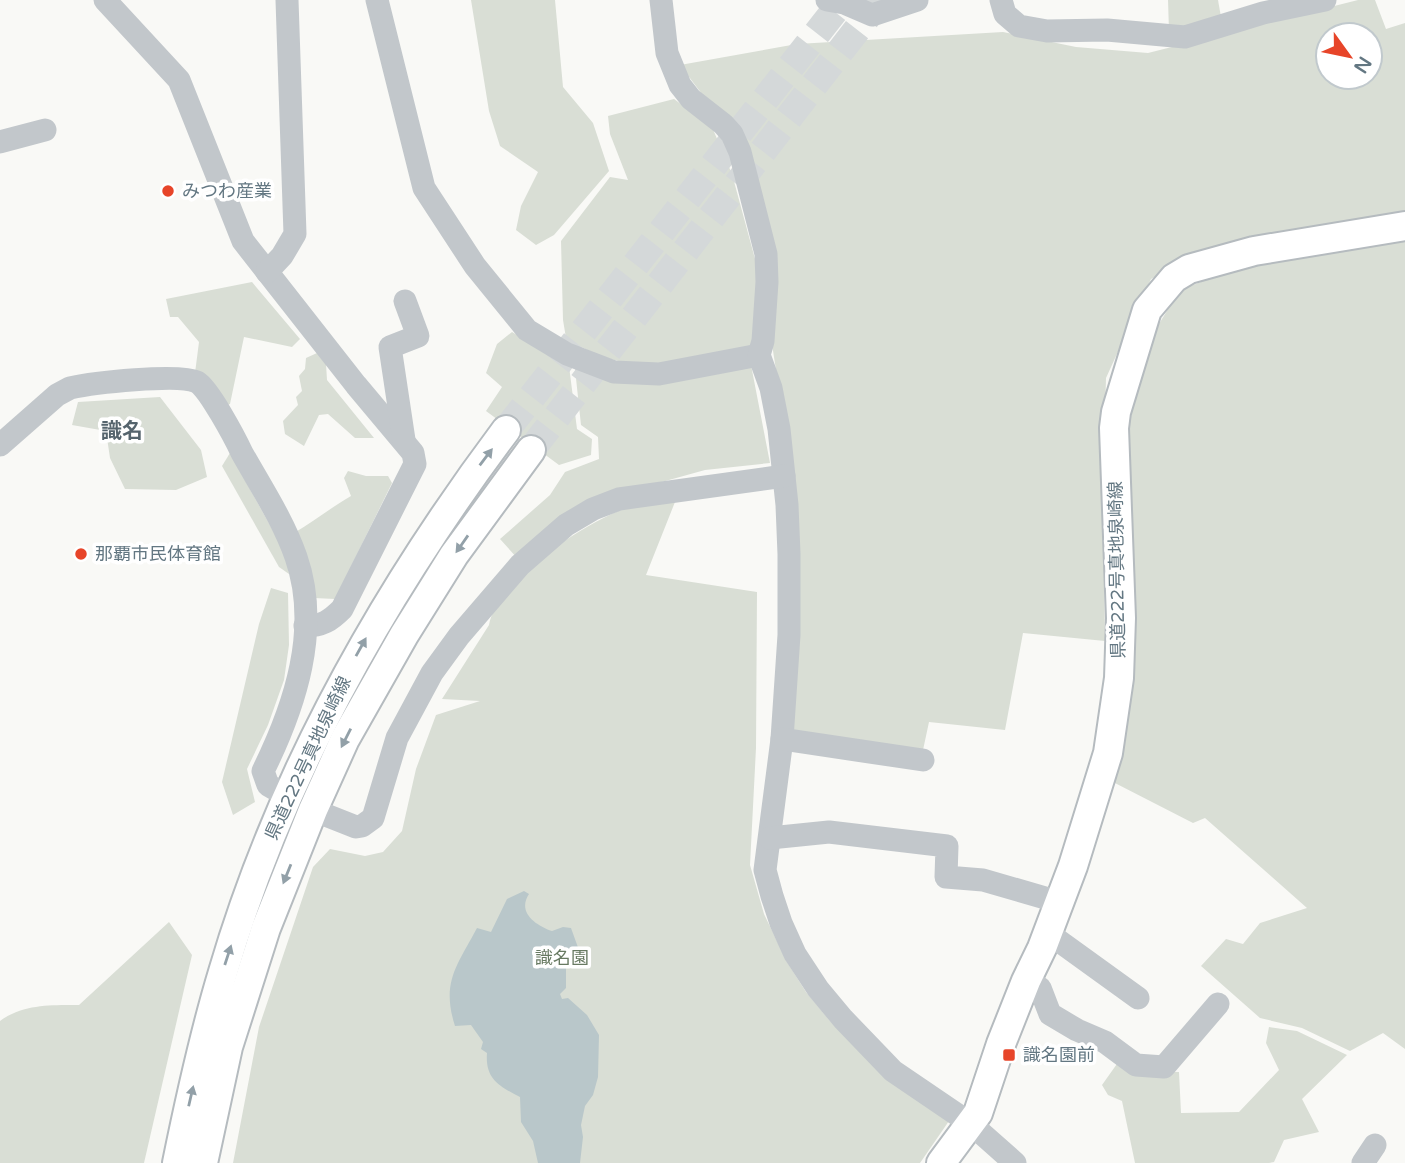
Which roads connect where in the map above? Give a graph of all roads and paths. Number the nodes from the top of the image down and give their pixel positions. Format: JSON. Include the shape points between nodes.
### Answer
{"nodes":[{"id":1,"x":105,"y":0,"type":"edge"},
{"id":2,"x":287,"y":0,"type":"edge"},
{"id":3,"x":377,"y":0,"type":"edge"},
{"id":4,"x":661,"y":0,"type":"edge"},
{"id":5,"x":827,"y":0,"type":"edge"},
{"id":6,"x":917,"y":0,"type":"edge"},
{"id":7,"x":1001,"y":0,"type":"edge"},
{"id":8,"x":1325,"y":0,"type":"edge"},
{"id":9,"x":45,"y":130,"type":"dead end"},
{"id":10,"x":0,"y":142,"type":"edge"},
{"id":11,"x":1405,"y":226,"type":"edge"},
{"id":12,"x":267,"y":272,"type":"junction"},
{"id":13,"x":405,"y":301,"type":"dead end"},
{"id":14,"x":759,"y":355,"type":"junction"},
{"id":15,"x":506,"y":430,"type":"tunnel mouth"},
{"id":16,"x":404,"y":440,"type":"junction"},
{"id":17,"x":0,"y":445,"type":"edge"},
{"id":18,"x":531,"y":450,"type":"tunnel mouth"},
{"id":19,"x":784,"y":476,"type":"junction"},
{"id":20,"x":305,"y":626,"type":"junction"},
{"id":21,"x":782,"y":739,"type":"junction"},
{"id":22,"x":923,"y":760,"type":"dead end"},
{"id":23,"x":287,"y":796,"type":"junction"},
{"id":24,"x":313,"y":810,"type":"junction"},
{"id":25,"x":770,"y":838,"type":"junction"},
{"id":26,"x":1059,"y":902,"type":"junction"},
{"id":27,"x":1048,"y":933,"type":"junction"},
{"id":28,"x":1026,"y":981,"type":"junction"},
{"id":29,"x":1138,"y":998,"type":"dead end"},
{"id":30,"x":1218,"y":1004,"type":"dead end"},
{"id":31,"x":971,"y":1124,"type":"junction"},
{"id":32,"x":177,"y":1163,"type":"edge"},
{"id":33,"x":203,"y":1163,"type":"edge"},
{"id":34,"x":941,"y":1163,"type":"edge"},
{"id":35,"x":1015,"y":1163,"type":"edge"}],
"edges":[{"from":1,"to":12,"type":"street","via":[[180,80],[243,241]]},
{"from":2,"to":12,"type":"street","via":[[295,234]]},
{"from":3,"to":14,"type":"street","via":[[424,188],[475,266],[527,330],[567,354],[614,372],[659,374]]},
{"from":4,"to":14,"type":"street","via":[[667,53],[680,85],[732,134],[740,152],[766,262]]},
{"from":5,"to":6,"type":"street","via":[[872,15]]},
{"from":7,"to":8,"type":"street","via":[[1005,14],[1018,26],[1185,37]]},
{"from":9,"to":10,"type":"street"},
{"from":11,"to":26,"type":"main road","name":"県道222号真地泉崎線","via":[[1254,250],[1198,266],[1174,278],[1147,310],[1114,428],[1121,597],[1115,710],[1099,784]]},
{"from":12,"to":16,"type":"street"},
{"from":13,"to":16,"type":"street","via":[[418,336],[390,347]]},
{"from":14,"to":19,"type":"street","via":[[771,388]]},
{"from":23,"to":15,"type":"main road","name":"県道222号真地泉崎線","one_way":true,"via":[[390,597]]},
{"from":16,"to":20,"type":"street","via":[[415,464],[342,609],[329,622]]},
{"from":17,"to":20,"type":"street","via":[[71,388],[182,378],[201,385],[291,545],[302,580]]},
{"from":18,"to":24,"type":"main road","name":"県道222号真地泉崎線","one_way":true,"via":[[419,609],[345,739]]},
{"from":19,"to":21,"type":"street","via":[[789,635]]},
{"from":19,"to":24,"type":"street","via":[[618,499],[566,524],[520,565],[432,673],[397,738],[373,818],[356,827]]},
{"from":20,"to":23,"type":"street","via":[[298,689],[263,771],[268,785]]},
{"from":21,"to":22,"type":"street"},
{"from":21,"to":25,"type":"street"},
{"from":32,"to":23,"type":"main road","name":"県道222号真地泉崎線","one_way":true,"via":[[209,1021],[239,920]]},
{"from":24,"to":33,"type":"main road","name":"県道222号真地泉崎線","one_way":true,"via":[[266,928],[228,1047]]},
{"from":25,"to":26,"type":"street","via":[[829,832],[947,846],[946,877],[983,880]]},
{"from":25,"to":31,"type":"street","via":[[765,870],[772,896],[795,954],[818,989],[893,1070]]},
{"from":26,"to":27,"type":"main road","name":"県道222号真地泉崎線"},
{"from":27,"to":28,"type":"main road","name":"県道222号真地泉崎線"},
{"from":27,"to":29,"type":"street"},
{"from":28,"to":30,"type":"street","via":[[1040,988],[1050,1014],[1105,1042],[1136,1065],[1164,1067]]},
{"from":28,"to":31,"type":"main road","name":"県道222号真地泉崎線"},
{"from":31,"to":34,"type":"main road","name":"県道222号真地泉崎線"},
{"from":31,"to":35,"type":"street"}]}
